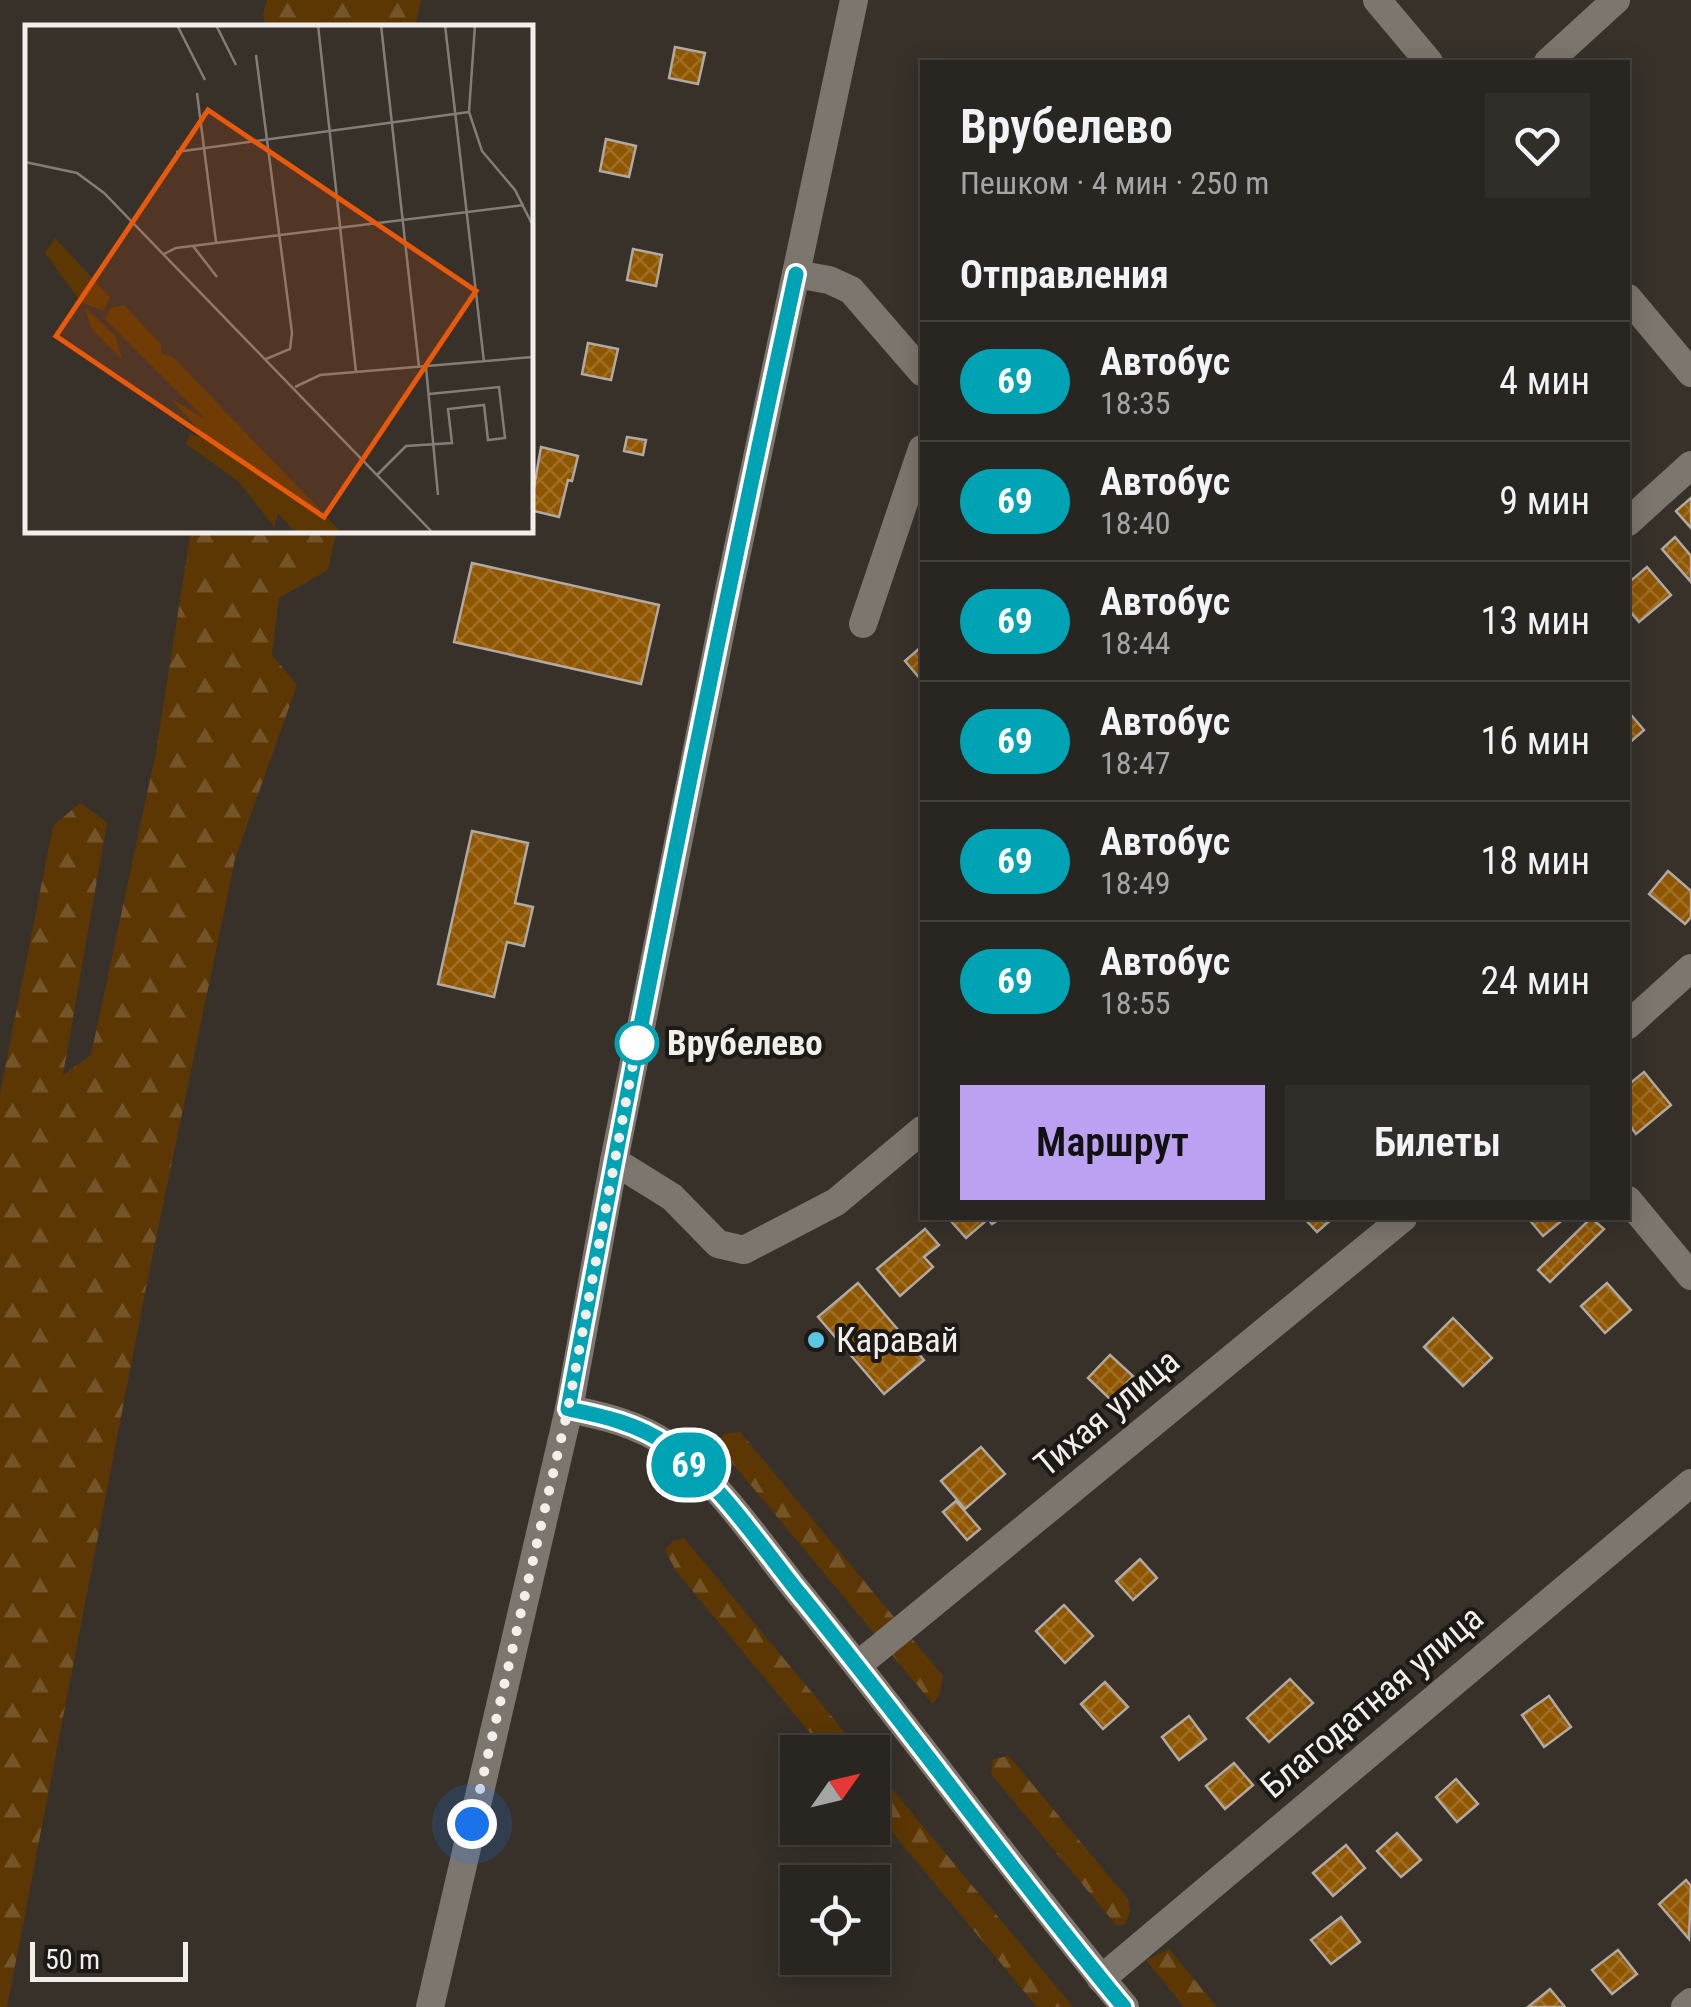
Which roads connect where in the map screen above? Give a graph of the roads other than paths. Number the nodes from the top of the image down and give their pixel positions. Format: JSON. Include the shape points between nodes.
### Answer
{"nodes":[{"id":1,"x":854,"y":0,"type":"edge"},
{"id":2,"x":1377,"y":0,"type":"edge"},
{"id":3,"x":1616,"y":0,"type":"edge"},
{"id":4,"x":1427,"y":60,"type":"edge"},
{"id":5,"x":1550,"y":60,"type":"edge"},
{"id":6,"x":796,"y":274,"type":"junction"},
{"id":7,"x":1630,"y":300,"type":"edge"},
{"id":8,"x":920,"y":370,"type":"edge"},
{"id":9,"x":1691,"y":373,"type":"edge"},
{"id":10,"x":920,"y":454,"type":"edge"},
{"id":11,"x":1691,"y":465,"type":"edge"},
{"id":12,"x":1630,"y":520,"type":"edge"},
{"id":13,"x":863,"y":624,"type":"dead end"},
{"id":14,"x":1691,"y":968,"type":"edge"},
{"id":15,"x":1630,"y":1023,"type":"edge"},
{"id":16,"x":920,"y":1132,"type":"edge"},
{"id":17,"x":614,"y":1161,"type":"junction"},
{"id":18,"x":1630,"y":1202,"type":"edge"},
{"id":19,"x":1401,"y":1220,"type":"edge"},
{"id":20,"x":1691,"y":1276,"type":"edge"},
{"id":21,"x":568,"y":1409,"type":"junction"},
{"id":22,"x":1691,"y":1483,"type":"edge"},
{"id":23,"x":858,"y":1664,"type":"junction"},
{"id":24,"x":1101,"y":1979,"type":"junction"},
{"id":25,"x":1691,"y":2002,"type":"edge"},
{"id":26,"x":430,"y":2007,"type":"edge"},
{"id":27,"x":1124,"y":2007,"type":"edge"},
{"id":28,"x":1685,"y":2007,"type":"edge"}],
"edges":[{"from":1,"to":6,"type":"street"},
{"from":2,"to":4,"type":"street"},
{"from":3,"to":5,"type":"street"},
{"from":6,"to":8,"type":"street","via":[[851,290]]},
{"from":6,"to":17,"type":"street"},
{"from":7,"to":9,"type":"street"},
{"from":10,"to":13,"type":"street"},
{"from":11,"to":12,"type":"street"},
{"from":14,"to":15,"type":"street"},
{"from":16,"to":17,"type":"street","via":[[836,1202],[744,1250],[718,1244],[672,1196]]},
{"from":17,"to":21,"type":"street"},
{"from":18,"to":20,"type":"street"},
{"from":19,"to":23,"type":"street","name":"Тихая улица"},
{"from":21,"to":23,"type":"street","via":[[609,1417],[670,1446],[718,1493]]},
{"from":21,"to":26,"type":"street"},
{"from":22,"to":24,"type":"street","name":"Благодатная улица"},
{"from":23,"to":24,"type":"street"},
{"from":24,"to":27,"type":"street"},
{"from":25,"to":28,"type":"street"}]}
